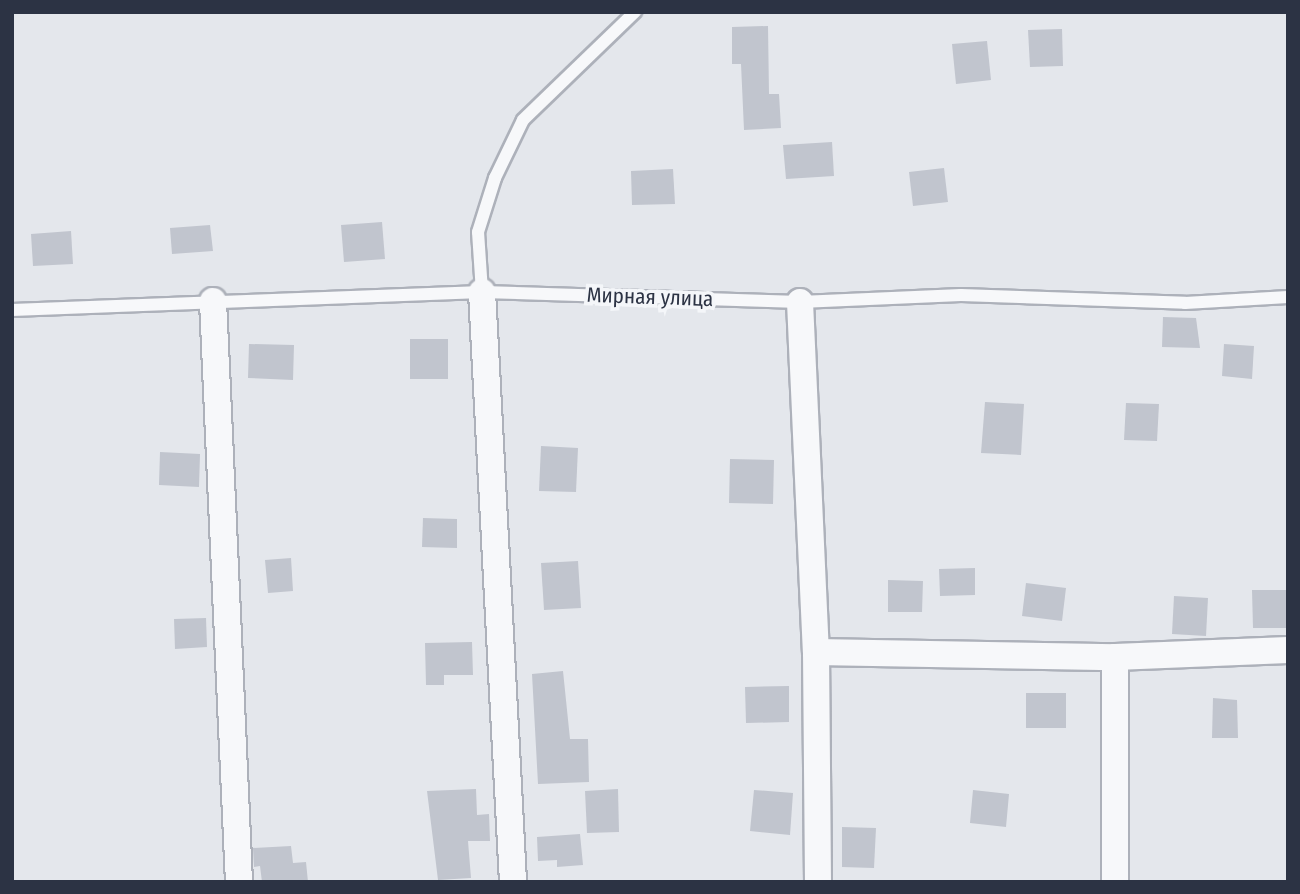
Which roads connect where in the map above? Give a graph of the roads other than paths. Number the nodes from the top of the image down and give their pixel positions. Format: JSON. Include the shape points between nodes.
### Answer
{"nodes":[{"id":1,"x":635,"y":12,"type":"edge"},
{"id":2,"x":482,"y":292,"type":"junction"},
{"id":3,"x":1288,"y":297,"type":"edge"},
{"id":4,"x":213,"y":301,"type":"junction"},
{"id":5,"x":800,"y":302,"type":"junction"},
{"id":6,"x":12,"y":310,"type":"edge"},
{"id":7,"x":1288,"y":650,"type":"edge"},
{"id":8,"x":816,"y":652,"type":"junction"},
{"id":9,"x":1115,"y":657,"type":"junction"},
{"id":10,"x":239,"y":882,"type":"edge"},
{"id":11,"x":513,"y":882,"type":"edge"},
{"id":12,"x":818,"y":882,"type":"edge"},
{"id":13,"x":1115,"y":882,"type":"edge"}],
"edges":[{"from":1,"to":2,"type":"lane","via":[[523,120],[495,178],[478,232]]},
{"from":2,"to":4,"type":"lane","name":"Мирная улица"},
{"from":2,"to":5,"type":"lane","name":"Мирная улица"},
{"from":2,"to":11,"type":"street"},
{"from":3,"to":5,"type":"lane","name":"Мирная улица","via":[[1185,303],[961,295]]},
{"from":4,"to":6,"type":"lane","name":"Мирная улица"},
{"from":4,"to":10,"type":"street"},
{"from":5,"to":8,"type":"street"},
{"from":7,"to":9,"type":"street"},
{"from":8,"to":9,"type":"street"},
{"from":8,"to":12,"type":"street"},
{"from":9,"to":13,"type":"street"}]}
